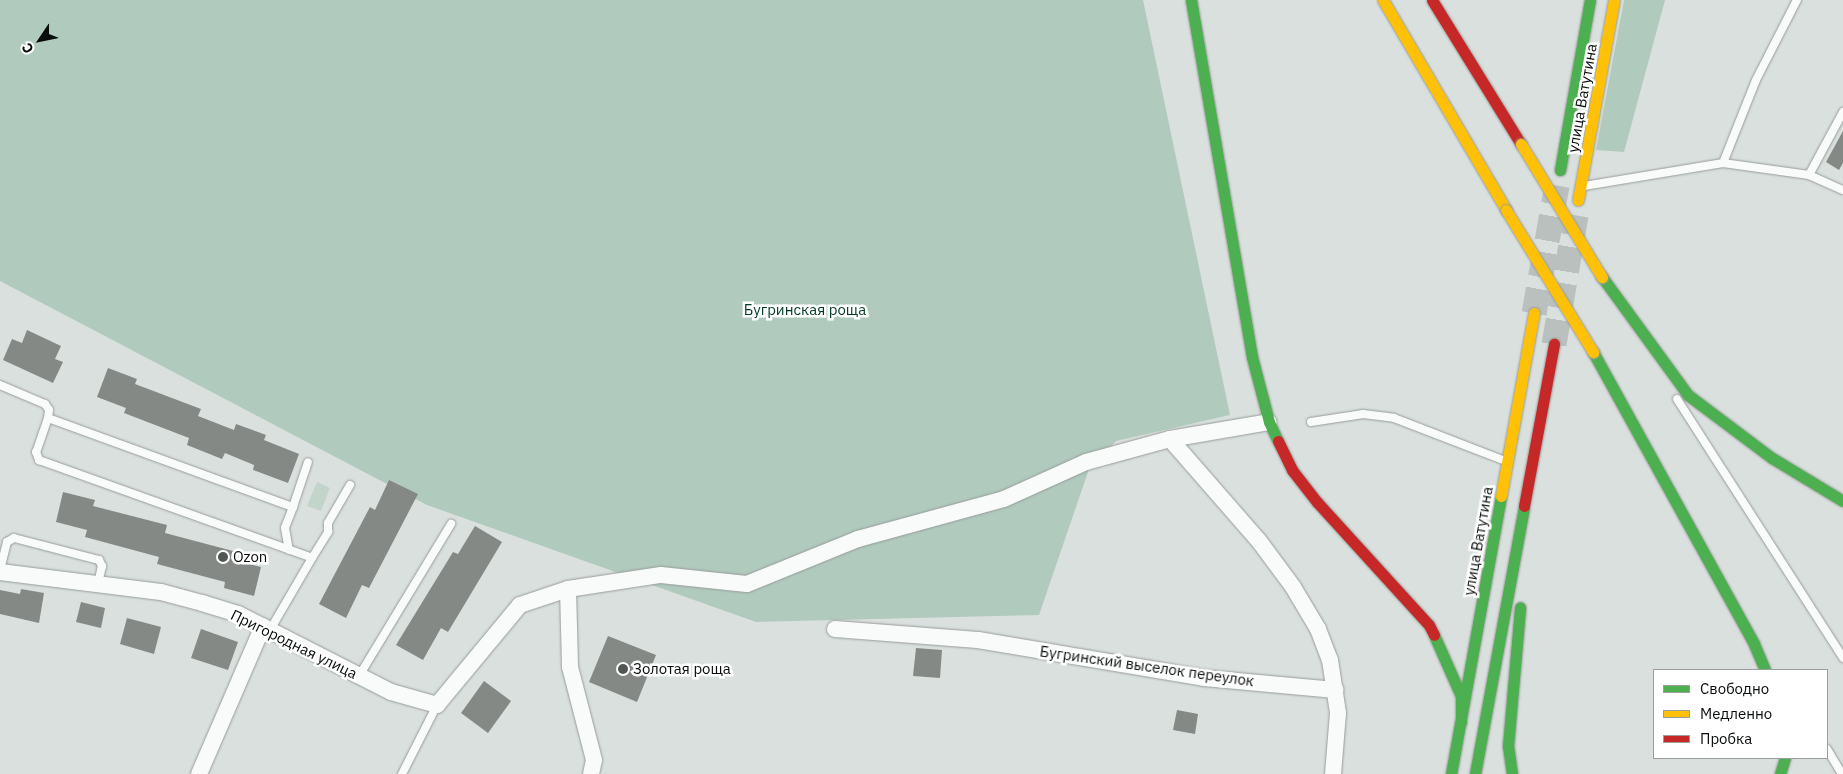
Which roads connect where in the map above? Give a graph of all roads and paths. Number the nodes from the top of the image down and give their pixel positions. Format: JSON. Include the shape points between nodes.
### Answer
{"nodes":[{"id":1,"x":1191,"y":0,"type":"edge"},
{"id":2,"x":1383,"y":0,"type":"edge"},
{"id":3,"x":1432,"y":0,"type":"edge"},
{"id":4,"x":1590,"y":0,"type":"edge"},
{"id":5,"x":1614,"y":0,"type":"edge"},
{"id":6,"x":1797,"y":0,"type":"edge"},
{"id":7,"x":1843,"y":112,"type":"edge"},
{"id":8,"x":1723,"y":163,"type":"junction"},
{"id":9,"x":1560,"y":170,"type":"dead end"},
{"id":10,"x":1809,"y":175,"type":"junction"},
{"id":11,"x":1582,"y":186,"type":"junction"},
{"id":12,"x":1843,"y":190,"type":"edge"},
{"id":13,"x":1578,"y":200,"type":"dead end"},
{"id":14,"x":1534,"y":313,"type":"tunnel mouth"},
{"id":15,"x":1636,"y":328,"type":"junction"},
{"id":16,"x":1554,"y":344,"type":"tunnel mouth"},
{"id":17,"x":0,"y":385,"type":"edge"},
{"id":18,"x":48,"y":418,"type":"junction"},
{"id":19,"x":1269,"y":422,"type":"junction"},
{"id":20,"x":1310,"y":422,"type":"dead end"},
{"id":21,"x":1170,"y":439,"type":"junction"},
{"id":22,"x":308,"y":462,"type":"dead end"},
{"id":23,"x":1507,"y":462,"type":"junction"},
{"id":24,"x":350,"y":485,"type":"dead end"},
{"id":25,"x":1843,"y":501,"type":"edge"},
{"id":26,"x":293,"y":507,"type":"junction"},
{"id":27,"x":451,"y":524,"type":"dead end"},
{"id":28,"x":1523,"y":525,"type":"junction"},
{"id":29,"x":289,"y":550,"type":"junction"},
{"id":30,"x":312,"y":558,"type":"junction"},
{"id":31,"x":0,"y":571,"type":"edge"},
{"id":32,"x":98,"y":584,"type":"junction"},
{"id":33,"x":568,"y":589,"type":"junction"},
{"id":34,"x":267,"y":628,"type":"junction"},
{"id":35,"x":835,"y":629,"type":"dead end"},
{"id":36,"x":1754,"y":644,"type":"junction"},
{"id":37,"x":1770,"y":658,"type":"dead end"},
{"id":38,"x":1843,"y":658,"type":"edge"},
{"id":39,"x":1765,"y":669,"type":"edge"},
{"id":40,"x":359,"y":676,"type":"junction"},
{"id":41,"x":1335,"y":690,"type":"junction"},
{"id":42,"x":437,"y":705,"type":"junction"},
{"id":43,"x":1461,"y":722,"type":"junction"},
{"id":44,"x":1828,"y":751,"type":"edge"},
{"id":45,"x":1784,"y":759,"type":"edge"},
{"id":46,"x":199,"y":774,"type":"edge"},
{"id":47,"x":402,"y":774,"type":"edge"},
{"id":48,"x":591,"y":774,"type":"edge"},
{"id":49,"x":1333,"y":774,"type":"edge"},
{"id":50,"x":1451,"y":774,"type":"edge"},
{"id":51,"x":1475,"y":774,"type":"edge"},
{"id":52,"x":1512,"y":774,"type":"edge"},
{"id":53,"x":1780,"y":774,"type":"edge"},
{"id":54,"x":1842,"y":774,"type":"edge"}],
"edges":[{"from":1,"to":19,"type":"main road","via":[[1252,357]]},
{"from":2,"to":36,"type":"main road","bridge":true,"via":[[1593,352]]},
{"from":3,"to":15,"type":"main road","bridge":true},
{"from":4,"to":9,"type":"main road","name":"улица Ватутина"},
{"from":5,"to":11,"type":"main road","name":"улица Ватутина"},
{"from":6,"to":8,"type":"lane","via":[[1756,80]]},
{"from":7,"to":10,"type":"lane"},
{"from":8,"to":10,"type":"lane"},
{"from":8,"to":11,"type":"lane"},
{"from":10,"to":12,"type":"lane"},
{"from":11,"to":13,"type":"main road","name":"улица Ватутина"},
{"from":14,"to":23,"type":"main road","name":"улица Ватутина"},
{"from":15,"to":25,"type":"main road","via":[[1688,395],[1713,416],[1772,458]]},
{"from":15,"to":38,"type":"lane","via":[[1670,388]]},
{"from":16,"to":28,"type":"main road"},
{"from":17,"to":18,"type":"lane","via":[[45,404],[49,410]]},
{"from":18,"to":26,"type":"lane"},
{"from":18,"to":29,"type":"lane","via":[[36,452],[39,460]]},
{"from":19,"to":21,"type":"street"},
{"from":19,"to":43,"type":"main road","via":[[1292,470],[1317,502],[1429,625],[1453,672],[1461,696]]},
{"from":20,"to":23,"type":"lane","via":[[1364,414],[1394,418]]},
{"from":21,"to":33,"type":"street","via":[[1086,462],[1004,499],[858,539],[746,584],[661,575]]},
{"from":21,"to":41,"type":"street","via":[[1259,541],[1293,587],[1318,629],[1330,660]]},
{"from":22,"to":26,"type":"lane"},
{"from":23,"to":43,"type":"main road","name":"улица Ватутина"},
{"from":24,"to":30,"type":"lane"},
{"from":26,"to":29,"type":"lane","via":[[285,528]]},
{"from":27,"to":40,"type":"lane"},
{"from":28,"to":51,"type":"main road"},
{"from":28,"to":52,"type":"main road","via":[[1520,622],[1508,746]]},
{"from":29,"to":30,"type":"lane"},
{"from":30,"to":34,"type":"lane"},
{"from":31,"to":32,"type":"street","name":"Пригородная улица"},
{"from":31,"to":32,"type":"lane","via":[[7,542],[14,538],[99,560],[102,566]]},
{"from":32,"to":34,"type":"street","name":"Пригородная улица","via":[[160,592],[238,614]]},
{"from":33,"to":42,"type":"street","via":[[520,605]]},
{"from":33,"to":48,"type":"street","via":[[570,667],[594,760]]},
{"from":34,"to":40,"type":"street","name":"Пригородная улица"},
{"from":34,"to":46,"type":"street"},
{"from":35,"to":41,"type":"street","name":"Бугринский выселок переулок","via":[[978,640],[1204,678]]},
{"from":36,"to":37,"type":"lane"},
{"from":36,"to":39,"type":"main road"},
{"from":40,"to":42,"type":"street","name":"Пригородная улица","via":[[409,699]]},
{"from":41,"to":49,"type":"street","via":[[1338,713]]},
{"from":42,"to":47,"type":"lane"},
{"from":43,"to":50,"type":"main road","name":"улица Ватутина"},
{"from":44,"to":54,"type":"lane"},
{"from":45,"to":53,"type":"main road"}]}
